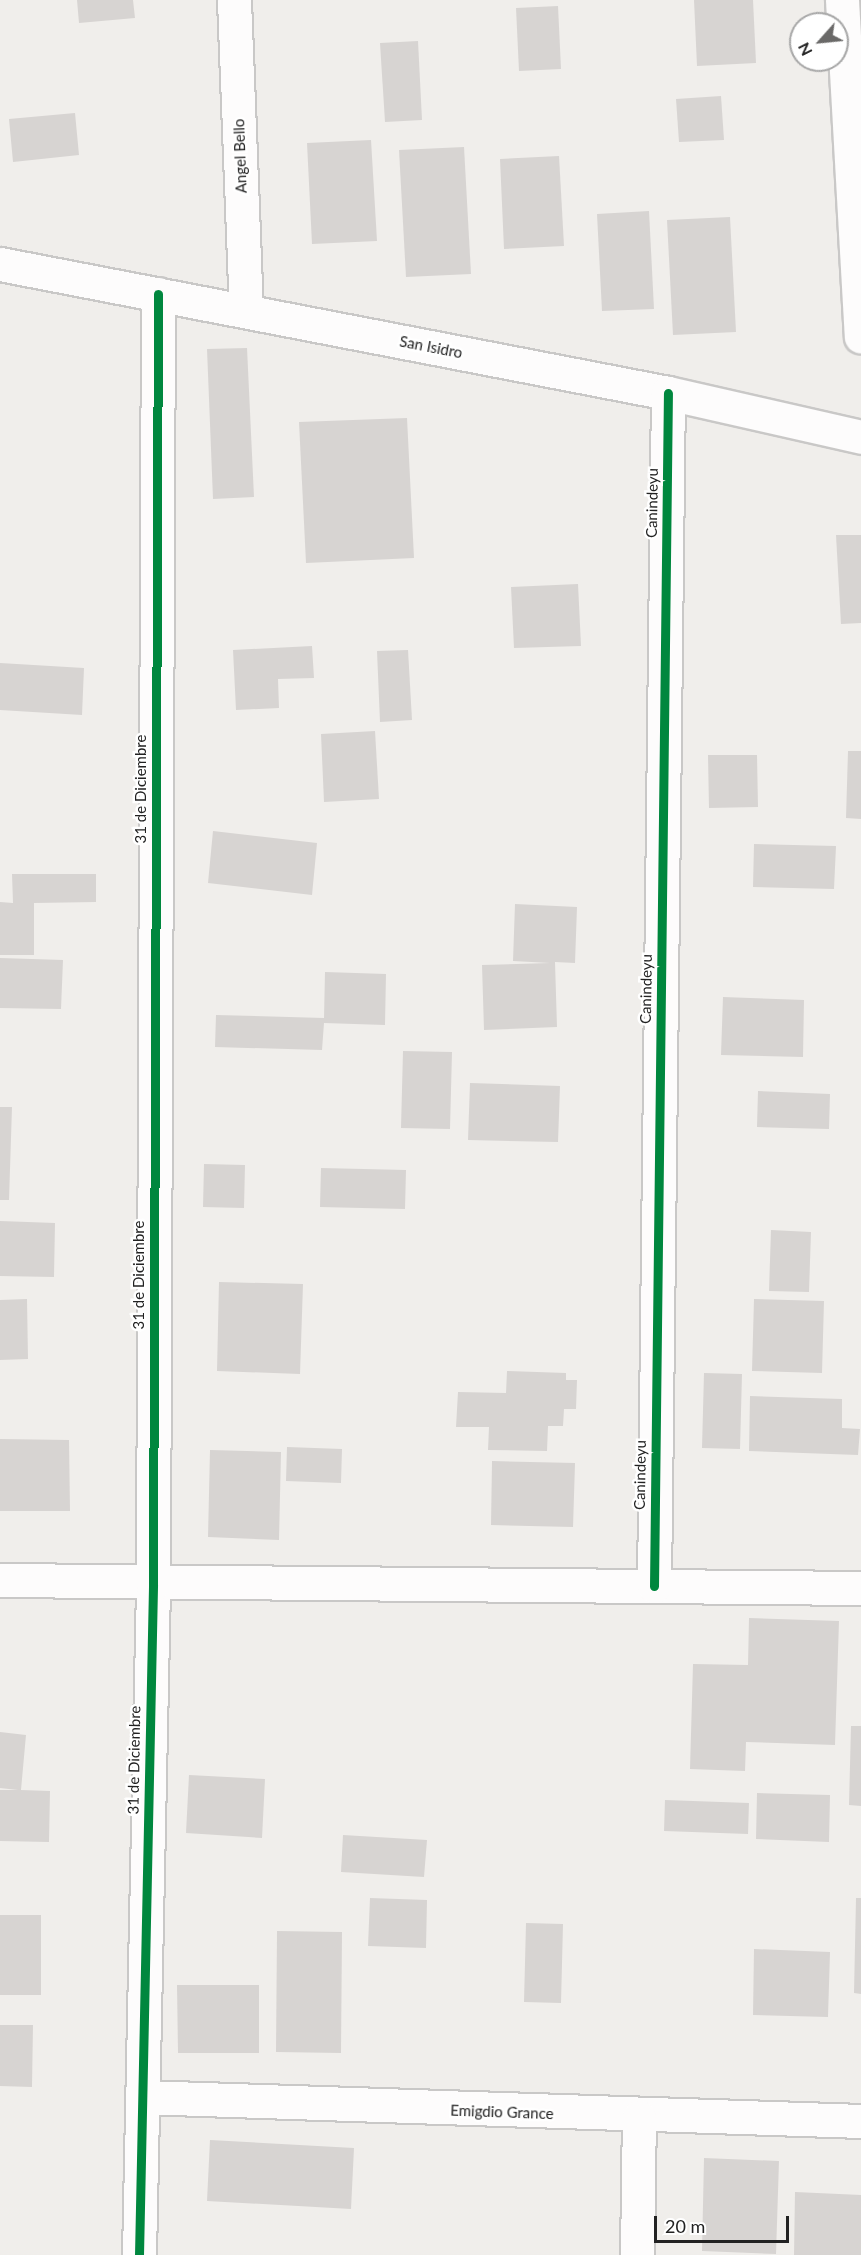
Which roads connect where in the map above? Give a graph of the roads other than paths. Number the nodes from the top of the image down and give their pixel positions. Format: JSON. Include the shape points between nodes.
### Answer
{"nodes":[{"id":1,"x":234,"y":0,"type":"edge"},
{"id":2,"x":842,"y":0,"type":"edge"},
{"id":3,"x":0,"y":264,"type":"edge"},
{"id":4,"x":158,"y":294,"type":"junction"},
{"id":5,"x":246,"y":311,"type":"junction"},
{"id":6,"x":861,"y":336,"type":"edge"},
{"id":7,"x":668,"y":393,"type":"junction"},
{"id":8,"x":861,"y":437,"type":"edge"},
{"id":9,"x":0,"y":1580,"type":"edge"},
{"id":10,"x":153,"y":1584,"type":"junction"},
{"id":11,"x":654,"y":1586,"type":"junction"},
{"id":12,"x":861,"y":1588,"type":"edge"},
{"id":13,"x":142,"y":2097,"type":"junction"},
{"id":14,"x":639,"y":2117,"type":"junction"},
{"id":15,"x":861,"y":2121,"type":"edge"},
{"id":16,"x":138,"y":2255,"type":"edge"},
{"id":17,"x":637,"y":2255,"type":"edge"}],
"edges":[{"from":1,"to":5,"type":"street","name":"Angel Bello"},
{"from":2,"to":6,"type":"street"},
{"from":3,"to":4,"type":"street","name":"San Isidro"},
{"from":4,"to":5,"type":"street","name":"San Isidro"},
{"from":4,"to":10,"type":"street","name":"31 de Diciembre"},
{"from":5,"to":7,"type":"street","name":"San Isidro"},
{"from":7,"to":8,"type":"street","name":"San Isidro"},
{"from":7,"to":11,"type":"street","name":"Canindeyu"},
{"from":9,"to":10,"type":"street"},
{"from":10,"to":11,"type":"street"},
{"from":10,"to":13,"type":"street","name":"31 de Diciembre"},
{"from":11,"to":12,"type":"street"},
{"from":13,"to":14,"type":"street","name":"Emigdio Grance"},
{"from":13,"to":16,"type":"street","name":"31 de Diciembre"},
{"from":14,"to":15,"type":"street","name":"Emigdio Grance"},
{"from":14,"to":17,"type":"street"}]}
